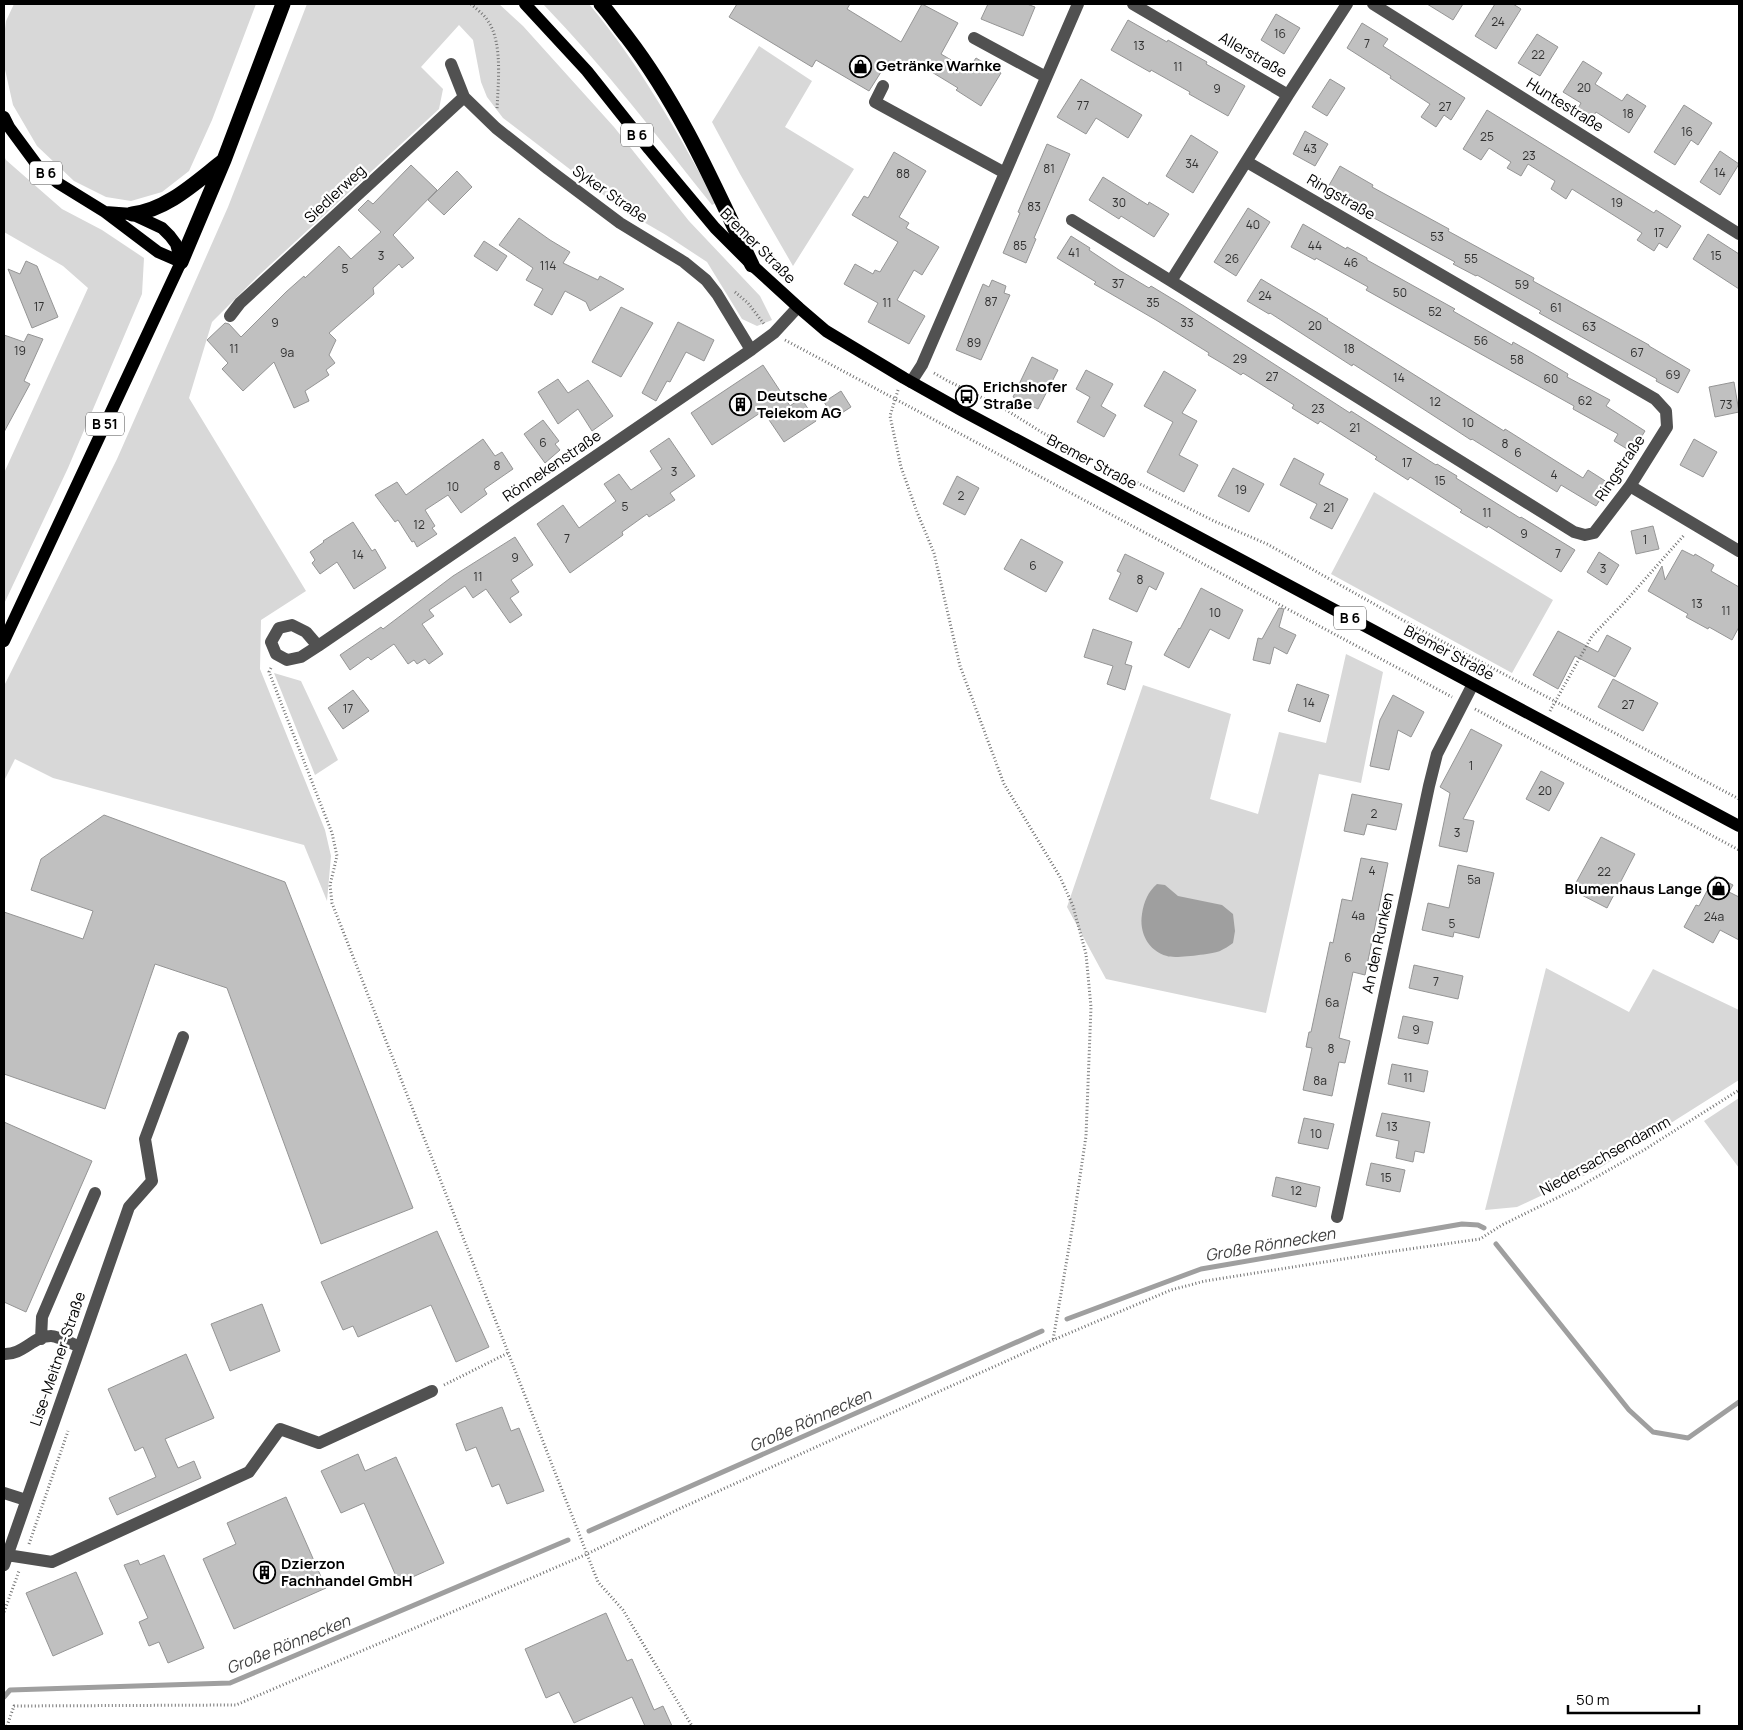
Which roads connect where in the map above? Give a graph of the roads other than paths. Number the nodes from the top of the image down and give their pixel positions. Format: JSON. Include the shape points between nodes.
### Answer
{"nodes":[{"id":1,"x":283,"y":4,"type":"edge"},
{"id":2,"x":525,"y":4,"type":"edge"},
{"id":3,"x":601,"y":4,"type":"edge"},
{"id":4,"x":1078,"y":4,"type":"edge"},
{"id":5,"x":1133,"y":4,"type":"edge"},
{"id":6,"x":1347,"y":4,"type":"edge"},
{"id":7,"x":1373,"y":4,"type":"edge"},
{"id":8,"x":974,"y":38,"type":"dead end"},
{"id":9,"x":451,"y":64,"type":"dead end"},
{"id":10,"x":1046,"y":77,"type":"junction"},
{"id":11,"x":883,"y":86,"type":"dead end"},
{"id":12,"x":1288,"y":95,"type":"junction"},
{"id":13,"x":464,"y":97,"type":"junction"},
{"id":14,"x":4,"y":117,"type":"edge"},
{"id":15,"x":224,"y":160,"type":"junction"},
{"id":16,"x":1247,"y":162,"type":"junction"},
{"id":17,"x":1005,"y":174,"type":"junction"},
{"id":18,"x":105,"y":212,"type":"junction"},
{"id":19,"x":132,"y":214,"type":"junction"},
{"id":20,"x":1072,"y":220,"type":"dead end"},
{"id":21,"x":1739,"y":234,"type":"edge"},
{"id":22,"x":180,"y":262,"type":"junction"},
{"id":23,"x":752,"y":265,"type":"junction"},
{"id":24,"x":1171,"y":281,"type":"junction"},
{"id":25,"x":798,"y":307,"type":"junction"},
{"id":26,"x":230,"y":316,"type":"dead end"},
{"id":27,"x":751,"y":350,"type":"junction"},
{"id":28,"x":907,"y":380,"type":"junction"},
{"id":29,"x":1630,"y":486,"type":"junction"},
{"id":30,"x":1739,"y":551,"type":"edge"},
{"id":31,"x":4,"y":641,"type":"edge"},
{"id":32,"x":318,"y":646,"type":"junction"},
{"id":33,"x":1473,"y":684,"type":"junction"},
{"id":34,"x":1739,"y":826,"type":"edge"},
{"id":35,"x":182,"y":1037,"type":"dead end"},
{"id":36,"x":95,"y":1193,"type":"dead end"},
{"id":37,"x":1337,"y":1217,"type":"dead end"},
{"id":38,"x":41,"y":1338,"type":"junction"},
{"id":39,"x":80,"y":1347,"type":"junction"},
{"id":40,"x":4,"y":1354,"type":"edge"},
{"id":41,"x":432,"y":1390,"type":"road end"},
{"id":42,"x":4,"y":1493,"type":"edge"},
{"id":43,"x":26,"y":1500,"type":"junction"},
{"id":44,"x":5,"y":1560,"type":"edge"}],
"edges":[{"from":1,"to":15,"type":"highway","number":"B 51"},
{"from":2,"to":23,"type":"main road","name":"Bremer Straße","number":"B 6","via":[[587,71],[715,228]]},
{"from":3,"to":23,"type":"highway","number":"B 6","via":[[641,55],[667,96]]},
{"from":4,"to":10,"type":"street"},
{"from":5,"to":12,"type":"street","name":"Allerstraße"},
{"from":6,"to":12,"type":"street","name":"Allerstraße"},
{"from":7,"to":21,"type":"street","name":"Huntestraße"},
{"from":8,"to":10,"type":"street"},
{"from":9,"to":13,"type":"street","name":"Syker Straße"},
{"from":10,"to":17,"type":"street"},
{"from":11,"to":17,"type":"street","via":[[875,102]]},
{"from":12,"to":16,"type":"street"},
{"from":13,"to":26,"type":"street","name":"Siedlerweg","via":[[240,303]]},
{"from":13,"to":27,"type":"street","name":"Syker Straße","via":[[496,128],[548,169],[620,223],[684,262],[706,280]]},
{"from":14,"to":18,"type":"main road","number":"B 6","via":[[37,165],[58,183]]},
{"from":15,"to":19,"type":"highway","number":"B 6","via":[[171,200],[145,213]]},
{"from":15,"to":22,"type":"highway","number":"B 51"},
{"from":16,"to":24,"type":"street"},
{"from":16,"to":29,"type":"street","name":"Ringstraße","via":[[1655,399],[1666,411],[1667,427]]},
{"from":17,"to":28,"type":"street","via":[[922,365]]},
{"from":18,"to":19,"type":"main road","number":"B 6"},
{"from":18,"to":22,"type":"main road","number":"B 6","via":[[158,252]]},
{"from":19,"to":22,"type":"main road","number":"B 6","via":[[162,228],[170,236],[179,252]]},
{"from":20,"to":24,"type":"street","name":"Ringstraße"},
{"from":22,"to":31,"type":"main road","number":"B 51"},
{"from":23,"to":25,"type":"main road","name":"Bremer Straße","number":"B 6"},
{"from":24,"to":29,"type":"street","name":"Ringstraße","via":[[1574,532],[1594,533]]},
{"from":25,"to":27,"type":"street","name":"Rönnekenstraße","via":[[774,333]]},
{"from":25,"to":28,"type":"main road","name":"Bremer Straße","number":"B 6","via":[[826,331]]},
{"from":27,"to":32,"type":"street","name":"Rönnekenstraße"},
{"from":28,"to":33,"type":"main road","name":"Bremer Straße","number":"B 6"},
{"from":29,"to":30,"type":"street"},
{"from":32,"to":32,"type":"street","name":"Rönnekenstraße","via":[[301,658],[288,660],[276,654],[271,642],[279,628],[292,625],[306,632]]},
{"from":33,"to":34,"type":"main road","name":"Bremer Straße","number":"B 6"},
{"from":33,"to":37,"type":"street","name":"An den Runken","via":[[1437,754],[1428,786]]},
{"from":35,"to":39,"type":"street","name":"Lise-Meitner-Straße","via":[[145,1139],[152,1181],[129,1207]]},
{"from":36,"to":38,"type":"street","via":[[42,1318]]},
{"from":38,"to":39,"type":"street","via":[[51,1335]]},
{"from":38,"to":40,"type":"street","via":[[19,1352]]},
{"from":39,"to":43,"type":"street","name":"Lise-Meitner-Straße"},
{"from":41,"to":44,"type":"street","name":"Lise-Meitner-Straße","via":[[319,1443],[280,1429],[249,1472],[52,1562]]},
{"from":42,"to":43,"type":"street"},
{"from":43,"to":44,"type":"street","name":"Lise-Meitner-Straße"}]}
